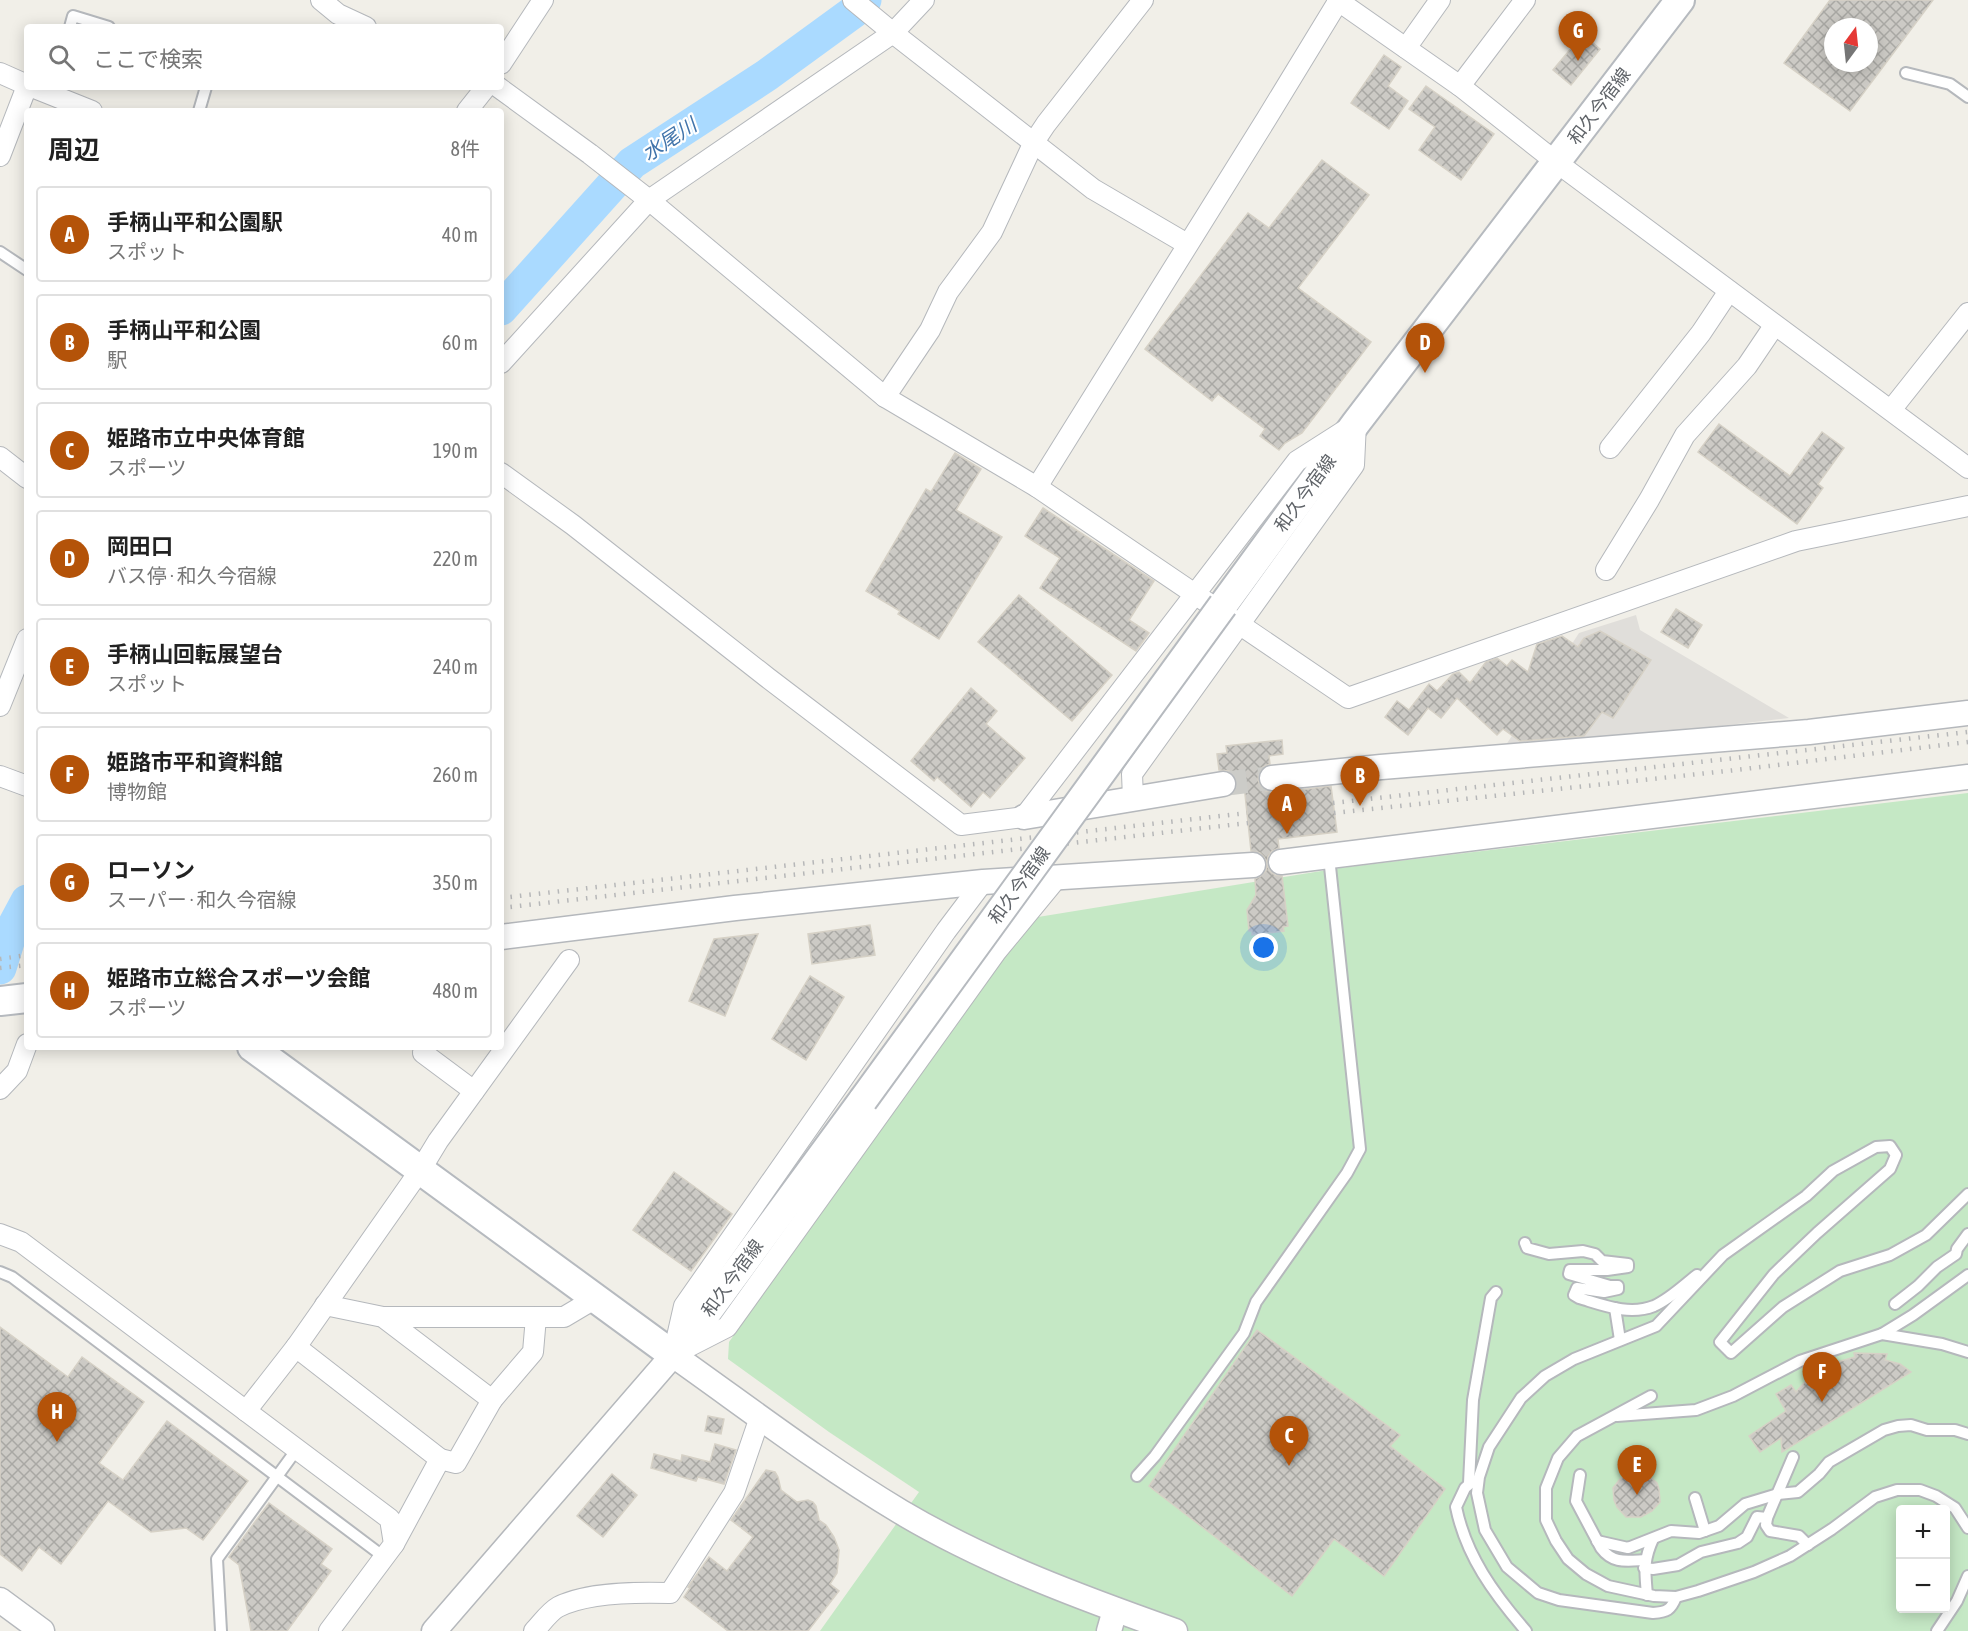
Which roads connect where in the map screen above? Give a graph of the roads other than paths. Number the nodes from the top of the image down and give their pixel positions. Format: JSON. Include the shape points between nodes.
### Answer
{"nodes":[{"id":1,"x":321,"y":0,"type":"edge"},
{"id":2,"x":543,"y":0,"type":"edge"},
{"id":3,"x":854,"y":0,"type":"edge"},
{"id":4,"x":924,"y":0,"type":"edge"},
{"id":5,"x":1143,"y":0,"type":"edge"},
{"id":6,"x":1338,"y":0,"type":"edge"},
{"id":7,"x":1440,"y":0,"type":"edge"},
{"id":8,"x":1525,"y":0,"type":"edge"},
{"id":9,"x":1680,"y":0,"type":"edge"},
{"id":10,"x":70,"y":24,"type":"edge"},
{"id":11,"x":99,"y":24,"type":"edge"},
{"id":12,"x":360,"y":24,"type":"edge"},
{"id":13,"x":892,"y":33,"type":"junction"},
{"id":14,"x":1406,"y":48,"type":"junction"},
{"id":15,"x":504,"y":59,"type":"edge"},
{"id":16,"x":0,"y":73,"type":"edge"},
{"id":17,"x":1905,"y":73,"type":"dead end"},
{"id":18,"x":24,"y":83,"type":"edge"},
{"id":19,"x":1460,"y":86,"type":"junction"},
{"id":20,"x":33,"y":90,"type":"edge"},
{"id":21,"x":42,"y":90,"type":"edge"},
{"id":22,"x":205,"y":90,"type":"edge"},
{"id":23,"x":484,"y":90,"type":"edge"},
{"id":24,"x":502,"y":90,"type":"edge"},
{"id":25,"x":1968,"y":97,"type":"edge"},
{"id":26,"x":24,"y":108,"type":"edge"},
{"id":27,"x":85,"y":108,"type":"edge"},
{"id":28,"x":200,"y":108,"type":"edge"},
{"id":29,"x":470,"y":108,"type":"edge"},
{"id":30,"x":24,"y":109,"type":"edge"},
{"id":31,"x":1034,"y":142,"type":"junction"},
{"id":32,"x":0,"y":156,"type":"edge"},
{"id":33,"x":1556,"y":162,"type":"junction"},
{"id":34,"x":649,"y":200,"type":"junction"},
{"id":35,"x":1187,"y":244,"type":"junction"},
{"id":36,"x":0,"y":252,"type":"edge"},
{"id":37,"x":24,"y":268,"type":"edge"},
{"id":38,"x":1729,"y":291,"type":"junction"},
{"id":39,"x":1968,"y":314,"type":"edge"},
{"id":40,"x":1774,"y":326,"type":"junction"},
{"id":41,"x":504,"y":360,"type":"edge"},
{"id":42,"x":885,"y":397,"type":"junction"},
{"id":43,"x":1891,"y":410,"type":"junction"},
{"id":44,"x":1356,"y":423,"type":"junction"},
{"id":45,"x":1610,"y":448,"type":"dead end"},
{"id":46,"x":0,"y":456,"type":"edge"},
{"id":47,"x":1968,"y":468,"type":"edge"},
{"id":48,"x":24,"y":475,"type":"edge"},
{"id":49,"x":504,"y":475,"type":"edge"},
{"id":50,"x":1036,"y":487,"type":"junction"},
{"id":51,"x":1968,"y":506,"type":"edge"},
{"id":52,"x":1606,"y":570,"type":"dead end"},
{"id":53,"x":1195,"y":594,"type":"junction"},
{"id":54,"x":1230,"y":614,"type":"junction"},
{"id":55,"x":24,"y":646,"type":"edge"},
{"id":56,"x":0,"y":706,"type":"edge"},
{"id":57,"x":1968,"y":713,"type":"edge"},
{"id":58,"x":0,"y":776,"type":"edge"},
{"id":59,"x":1968,"y":777,"type":"edge"},
{"id":60,"x":1272,"y":778,"type":"tunnel mouth"},
{"id":61,"x":1223,"y":784,"type":"tunnel mouth"},
{"id":62,"x":24,"y":785,"type":"edge"},
{"id":63,"x":1133,"y":798,"type":"junction"},
{"id":64,"x":1024,"y":817,"type":"junction"},
{"id":65,"x":1281,"y":862,"type":"dead end"},
{"id":66,"x":1330,"y":863,"type":"junction"},
{"id":67,"x":1253,"y":865,"type":"dead end"},
{"id":68,"x":1057,"y":878,"type":"junction"},
{"id":69,"x":983,"y":882,"type":"junction"},
{"id":70,"x":504,"y":937,"type":"edge"},
{"id":71,"x":569,"y":960,"type":"dead end"},
{"id":72,"x":24,"y":998,"type":"edge"},
{"id":73,"x":0,"y":1001,"type":"edge"},
{"id":74,"x":25,"y":1050,"type":"edge"},
{"id":75,"x":256,"y":1050,"type":"edge"},
{"id":76,"x":504,"y":1050,"type":"edge"},
{"id":77,"x":504,"y":1050,"type":"edge"},
{"id":78,"x":423,"y":1053,"type":"dead end"},
{"id":79,"x":0,"y":1089,"type":"edge"},
{"id":80,"x":474,"y":1091,"type":"junction"},
{"id":81,"x":421,"y":1169,"type":"junction"},
{"id":82,"x":1968,"y":1194,"type":"edge"},
{"id":83,"x":0,"y":1234,"type":"edge"},
{"id":84,"x":1968,"y":1234,"type":"edge"},
{"id":85,"x":1525,"y":1243,"type":"dead end"},
{"id":86,"x":1724,"y":1255,"type":"junction"},
{"id":87,"x":0,"y":1272,"type":"edge"},
{"id":88,"x":1968,"y":1275,"type":"edge"},
{"id":89,"x":1496,"y":1292,"type":"dead end"},
{"id":90,"x":596,"y":1298,"type":"junction"},
{"id":91,"x":1895,"y":1304,"type":"dead end"},
{"id":92,"x":325,"y":1305,"type":"junction"},
{"id":93,"x":1615,"y":1308,"type":"junction"},
{"id":94,"x":383,"y":1317,"type":"junction"},
{"id":95,"x":536,"y":1317,"type":"junction"},
{"id":96,"x":1882,"y":1334,"type":"junction"},
{"id":97,"x":1620,"y":1340,"type":"junction"},
{"id":98,"x":296,"y":1347,"type":"junction"},
{"id":99,"x":1967,"y":1350,"type":"edge"},
{"id":100,"x":673,"y":1355,"type":"junction"},
{"id":101,"x":1651,"y":1396,"type":"dead end"},
{"id":102,"x":492,"y":1400,"type":"junction"},
{"id":103,"x":246,"y":1412,"type":"junction"},
{"id":104,"x":1614,"y":1416,"type":"junction"},
{"id":105,"x":760,"y":1417,"type":"junction"},
{"id":106,"x":1968,"y":1434,"type":"edge"},
{"id":107,"x":297,"y":1449,"type":"junction"},
{"id":108,"x":1793,"y":1457,"type":"dead end"},
{"id":109,"x":440,"y":1459,"type":"junction"},
{"id":110,"x":1580,"y":1475,"type":"dead end"},
{"id":111,"x":277,"y":1476,"type":"junction"},
{"id":112,"x":1137,"y":1476,"type":"dead end"},
{"id":113,"x":1474,"y":1480,"type":"junction"},
{"id":114,"x":1778,"y":1494,"type":"junction"},
{"id":115,"x":1695,"y":1498,"type":"dead end"},
{"id":116,"x":1767,"y":1518,"type":"junction"},
{"id":117,"x":1968,"y":1528,"type":"edge"},
{"id":118,"x":1705,"y":1531,"type":"junction"},
{"id":119,"x":1653,"y":1539,"type":"junction"},
{"id":120,"x":1597,"y":1541,"type":"junction"},
{"id":121,"x":1808,"y":1545,"type":"junction"},
{"id":122,"x":389,"y":1551,"type":"junction"},
{"id":123,"x":1644,"y":1564,"type":"junction"},
{"id":124,"x":1968,"y":1576,"type":"edge"},
{"id":125,"x":1647,"y":1595,"type":"junction"},
{"id":126,"x":1676,"y":1597,"type":"junction"},
{"id":127,"x":0,"y":1600,"type":"edge"},
{"id":128,"x":1112,"y":1620,"type":"edge"},
{"id":129,"x":42,"y":1631,"type":"edge"},
{"id":130,"x":221,"y":1631,"type":"edge"},
{"id":131,"x":329,"y":1631,"type":"edge"},
{"id":132,"x":434,"y":1631,"type":"edge"},
{"id":133,"x":534,"y":1631,"type":"edge"},
{"id":134,"x":1176,"y":1631,"type":"edge"},
{"id":135,"x":1526,"y":1631,"type":"edge"},
{"id":136,"x":1936,"y":1631,"type":"edge"}],
"edges":[{"from":1,"to":12,"type":"street"},
{"from":2,"to":15,"type":"street"},
{"from":3,"to":13,"type":"street"},
{"from":4,"to":13,"type":"street"},
{"from":5,"to":31,"type":"street"},
{"from":6,"to":14,"type":"street"},
{"from":6,"to":35,"type":"street"},
{"from":7,"to":14,"type":"street"},
{"from":8,"to":19,"type":"street"},
{"from":9,"to":33,"type":"main road","name":"和久今宿線"},
{"from":10,"to":11,"type":"lane","via":[[73,16]]},
{"from":13,"to":31,"type":"street"},
{"from":13,"to":34,"type":"street"},
{"from":14,"to":19,"type":"street"},
{"from":16,"to":18,"type":"street"},
{"from":17,"to":25,"type":"lane","via":[[1950,84]]},
{"from":19,"to":33,"type":"street"},
{"from":20,"to":26,"type":"street"},
{"from":21,"to":27,"type":"street"},
{"from":22,"to":28,"type":"lane"},
{"from":23,"to":29,"type":"street"},
{"from":24,"to":34,"type":"street"},
{"from":30,"to":32,"type":"street"},
{"from":31,"to":35,"type":"street","via":[[1093,189]]},
{"from":31,"to":42,"type":"street","via":[[992,232],[948,292],[930,330]]},
{"from":33,"to":38,"type":"street"},
{"from":33,"to":44,"type":"main road","name":"和久今宿線"},
{"from":34,"to":41,"type":"street"},
{"from":34,"to":42,"type":"street"},
{"from":35,"to":50,"type":"street"},
{"from":36,"to":37,"type":"lane"},
{"from":38,"to":40,"type":"street"},
{"from":38,"to":45,"type":"street","via":[[1701,333]]},
{"from":39,"to":43,"type":"street"},
{"from":40,"to":43,"type":"street"},
{"from":40,"to":52,"type":"street","via":[[1747,366],[1685,435]]},
{"from":42,"to":50,"type":"street"},
{"from":43,"to":47,"type":"street"},
{"from":44,"to":53,"type":"street","via":[[1297,461]]},
{"from":44,"to":54,"type":"main road","name":"和久今宿線"},
{"from":46,"to":48,"type":"street"},
{"from":49,"to":64,"type":"street","via":[[961,825]]},
{"from":50,"to":53,"type":"street"},
{"from":51,"to":54,"type":"street","via":[[1796,541],[1348,698]]},
{"from":53,"to":54,"type":"street"},
{"from":53,"to":64,"type":"street"},
{"from":54,"to":63,"type":"street","via":[[1132,774]]},
{"from":54,"to":100,"type":"main road","name":"和久今宿線","bridge":true},
{"from":55,"to":56,"type":"street"},
{"from":57,"to":60,"type":"street","via":[[1809,732]]},
{"from":58,"to":62,"type":"street"},
{"from":59,"to":66,"type":"street"},
{"from":61,"to":63,"type":"street"},
{"from":63,"to":64,"type":"street"},
{"from":65,"to":66,"type":"street"},
{"from":66,"to":112,"type":"lane","via":[[1360,1149],[1256,1302],[1244,1332]]},
{"from":67,"to":68,"type":"street"},
{"from":68,"to":69,"type":"street"},
{"from":68,"to":100,"type":"street","via":[[996,952],[727,1327]]},
{"from":69,"to":70,"type":"street"},
{"from":69,"to":100,"type":"street","via":[[684,1306]]},
{"from":71,"to":77,"type":"street"},
{"from":72,"to":73,"type":"main road"},
{"from":74,"to":79,"type":"street","via":[[17,1071]]},
{"from":75,"to":81,"type":"main road"},
{"from":76,"to":80,"type":"street"},
{"from":78,"to":80,"type":"street"},
{"from":80,"to":81,"type":"street"},
{"from":81,"to":90,"type":"main road"},
{"from":81,"to":92,"type":"street"},
{"from":82,"to":86,"type":"lane","via":[[1926,1235],[1890,1255],[1840,1271],[1783,1307],[1731,1353],[1720,1342],[1774,1275],[1890,1169],[1896,1155],[1890,1146],[1876,1147],[1833,1171],[1806,1196]]},
{"from":83,"to":103,"type":"street","via":[[21,1242]]},
{"from":84,"to":91,"type":"lane","via":[[1956,1254]]},
{"from":85,"to":93,"type":"lane","via":[[1527,1248],[1549,1254],[1583,1251],[1602,1261],[1628,1264],[1607,1270],[1570,1270],[1569,1274],[1618,1286],[1604,1292],[1577,1288],[1574,1294]]},
{"from":86,"to":93,"type":"lane","via":[[1654,1306]]},
{"from":86,"to":97,"type":"lane","via":[[1656,1326]]},
{"from":87,"to":111,"type":"lane","via":[[12,1277]]},
{"from":88,"to":96,"type":"lane"},
{"from":89,"to":113,"type":"lane","via":[[1491,1298],[1473,1400]]},
{"from":90,"to":95,"type":"street","via":[[564,1317]]},
{"from":90,"to":100,"type":"main road"},
{"from":92,"to":94,"type":"street"},
{"from":92,"to":98,"type":"street"},
{"from":93,"to":97,"type":"lane"},
{"from":94,"to":95,"type":"street"},
{"from":94,"to":102,"type":"street"},
{"from":95,"to":102,"type":"street","via":[[533,1352]]},
{"from":96,"to":99,"type":"lane"},
{"from":96,"to":104,"type":"lane","via":[[1800,1361],[1733,1396],[1696,1410]]},
{"from":97,"to":113,"type":"lane","via":[[1574,1359],[1545,1376],[1521,1398],[1489,1447]]},
{"from":98,"to":103,"type":"street"},
{"from":98,"to":109,"type":"street"},
{"from":100,"to":105,"type":"street"},
{"from":100,"to":132,"type":"street"},
{"from":101,"to":104,"type":"lane"},
{"from":102,"to":109,"type":"street","via":[[456,1463]]},
{"from":103,"to":107,"type":"street"},
{"from":104,"to":125,"type":"lane","via":[[1577,1436],[1558,1458],[1546,1488],[1546,1520],[1568,1559],[1586,1574],[1608,1586]]},
{"from":105,"to":128,"type":"street","via":[[848,1479],[940,1534]]},
{"from":105,"to":133,"type":"street","via":[[734,1494],[670,1593],[575,1600],[555,1608]]},
{"from":106,"to":114,"type":"lane","via":[[1911,1425],[1884,1430],[1829,1462],[1798,1492]]},
{"from":107,"to":111,"type":"lane"},
{"from":107,"to":122,"type":"street","via":[[390,1519]]},
{"from":108,"to":114,"type":"lane"},
{"from":109,"to":122,"type":"street"},
{"from":110,"to":120,"type":"lane","via":[[1576,1501]]},
{"from":111,"to":122,"type":"lane"},
{"from":111,"to":130,"type":"lane","via":[[217,1559]]},
{"from":113,"to":126,"type":"lane","via":[[1485,1530],[1507,1567],[1538,1593],[1559,1600],[1653,1613],[1672,1608]]},
{"from":113,"to":135,"type":"lane","via":[[1465,1488],[1456,1507],[1471,1554],[1497,1596]]},
{"from":114,"to":116,"type":"lane"},
{"from":114,"to":118,"type":"lane","via":[[1745,1504],[1726,1521]]},
{"from":115,"to":118,"type":"lane"},
{"from":116,"to":121,"type":"lane","via":[[1770,1531],[1799,1536]]},
{"from":116,"to":123,"type":"lane","via":[[1757,1517],[1747,1537],[1738,1543],[1705,1551],[1678,1565],[1653,1569]]},
{"from":117,"to":121,"type":"lane","via":[[1955,1508],[1936,1496],[1920,1490],[1897,1490],[1875,1497]]},
{"from":118,"to":119,"type":"lane","via":[[1671,1531]]},
{"from":119,"to":120,"type":"lane","via":[[1628,1548]]},
{"from":119,"to":123,"type":"lane"},
{"from":120,"to":123,"type":"lane","via":[[1605,1554],[1616,1561]]},
{"from":121,"to":126,"type":"lane","via":[[1754,1572]]},
{"from":122,"to":131,"type":"street"},
{"from":123,"to":125,"type":"lane"},
{"from":124,"to":136,"type":"lane","via":[[1957,1601]]},
{"from":125,"to":126,"type":"lane"},
{"from":127,"to":129,"type":"street"},
{"from":128,"to":134,"type":"street"}]}
